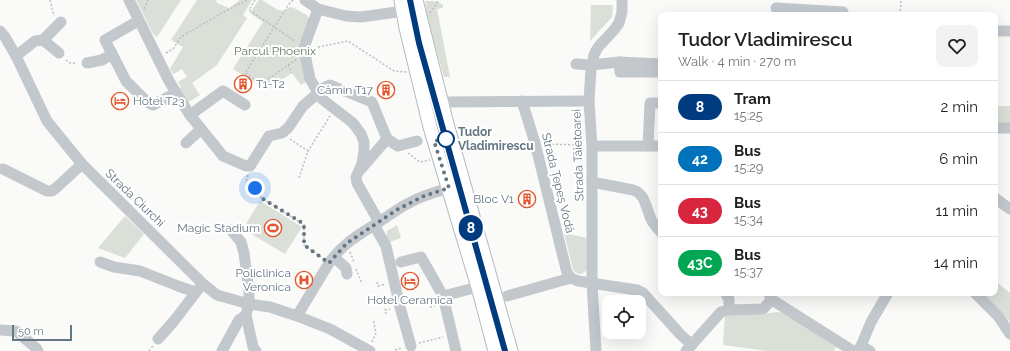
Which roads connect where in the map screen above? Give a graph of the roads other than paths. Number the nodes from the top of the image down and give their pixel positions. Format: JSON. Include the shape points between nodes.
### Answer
{"nodes":[{"id":1,"x":128,"y":0,"type":"edge"},
{"id":2,"x":305,"y":0,"type":"edge"},
{"id":3,"x":622,"y":0,"type":"edge"},
{"id":4,"x":319,"y":4,"type":"edge"},
{"id":5,"x":417,"y":5,"type":"edge"},
{"id":6,"x":402,"y":6,"type":"edge"},
{"id":7,"x":776,"y":8,"type":"edge"},
{"id":8,"x":843,"y":12,"type":"edge"},
{"id":9,"x":138,"y":21,"type":"junction"},
{"id":10,"x":59,"y":24,"type":"road end"},
{"id":11,"x":0,"y":31,"type":"edge"},
{"id":12,"x":998,"y":31,"type":"edge"},
{"id":13,"x":1010,"y":31,"type":"edge"},
{"id":14,"x":43,"y":40,"type":"junction"},
{"id":15,"x":112,"y":54,"type":"junction"},
{"id":16,"x":16,"y":56,"type":"junction"},
{"id":17,"x":62,"y":56,"type":"road end"},
{"id":18,"x":619,"y":62,"type":"junction"},
{"id":19,"x":87,"y":63,"type":"road end"},
{"id":20,"x":576,"y":64,"type":"dead end"},
{"id":21,"x":658,"y":64,"type":"edge"},
{"id":22,"x":592,"y":65,"type":"junction"},
{"id":23,"x":658,"y":72,"type":"edge"},
{"id":24,"x":176,"y":93,"type":"junction"},
{"id":25,"x":318,"y":93,"type":"junction"},
{"id":26,"x":522,"y":101,"type":"junction"},
{"id":27,"x":589,"y":101,"type":"junction"},
{"id":28,"x":442,"y":102,"type":"junction"},
{"id":29,"x":658,"y":103,"type":"edge"},
{"id":30,"x":245,"y":105,"type":"dead end"},
{"id":31,"x":190,"y":115,"type":"junction"},
{"id":32,"x":201,"y":128,"type":"junction"},
{"id":33,"x":998,"y":128,"type":"edge"},
{"id":34,"x":1010,"y":128,"type":"edge"},
{"id":35,"x":387,"y":139,"type":"junction"},
{"id":36,"x":417,"y":141,"type":"dead end"},
{"id":37,"x":186,"y":143,"type":"dead end"},
{"id":38,"x":592,"y":146,"type":"junction"},
{"id":39,"x":648,"y":146,"type":"junction"},
{"id":40,"x":658,"y":146,"type":"edge"},
{"id":41,"x":82,"y":164,"type":"junction"},
{"id":42,"x":3,"y":168,"type":"dead end"},
{"id":43,"x":358,"y":172,"type":"junction"},
{"id":44,"x":592,"y":182,"type":"junction"},
{"id":45,"x":449,"y":188,"type":"junction"},
{"id":46,"x":998,"y":200,"type":"edge"},
{"id":47,"x":1010,"y":209,"type":"edge"},
{"id":48,"x":377,"y":223,"type":"junction"},
{"id":49,"x":658,"y":228,"type":"edge"},
{"id":50,"x":231,"y":230,"type":"dead end"},
{"id":51,"x":332,"y":260,"type":"junction"},
{"id":52,"x":100,"y":262,"type":"dead end"},
{"id":53,"x":401,"y":262,"type":"dead end"},
{"id":54,"x":347,"y":274,"type":"dead end"},
{"id":55,"x":571,"y":278,"type":"junction"},
{"id":56,"x":202,"y":283,"type":"junction"},
{"id":57,"x":592,"y":283,"type":"junction"},
{"id":58,"x":478,"y":287,"type":"junction"},
{"id":59,"x":195,"y":292,"type":"junction"},
{"id":60,"x":443,"y":296,"type":"junction"},
{"id":61,"x":507,"y":296,"type":"dead end"},
{"id":62,"x":727,"y":296,"type":"edge"},
{"id":63,"x":770,"y":296,"type":"edge"},
{"id":64,"x":886,"y":296,"type":"edge"},
{"id":65,"x":978,"y":296,"type":"edge"},
{"id":66,"x":248,"y":309,"type":"junction"},
{"id":67,"x":729,"y":310,"type":"junction"},
{"id":68,"x":297,"y":316,"type":"junction"},
{"id":69,"x":0,"y":330,"type":"edge"},
{"id":70,"x":1010,"y":332,"type":"edge"},
{"id":71,"x":158,"y":339,"type":"dead end"},
{"id":72,"x":411,"y":346,"type":"road end"},
{"id":73,"x":689,"y":348,"type":"edge"},
{"id":74,"x":861,"y":350,"type":"edge"},
{"id":75,"x":38,"y":351,"type":"edge"},
{"id":76,"x":222,"y":351,"type":"edge"},
{"id":77,"x":256,"y":351,"type":"edge"},
{"id":78,"x":370,"y":351,"type":"edge"},
{"id":79,"x":456,"y":351,"type":"edge"},
{"id":80,"x":495,"y":351,"type":"edge"},
{"id":81,"x":511,"y":351,"type":"edge"},
{"id":82,"x":596,"y":351,"type":"edge"}],
"edges":[{"from":1,"to":9,"type":"street"},
{"from":2,"to":4,"type":"street"},
{"from":3,"to":22,"type":"street","name":"Strada Tăietoarei","via":[[619,23],[600,45]]},
{"from":4,"to":6,"type":"street","via":[[346,16],[361,17]]},
{"from":4,"to":25,"type":"street","via":[[304,50],[310,79]]},
{"from":5,"to":6,"type":"street"},
{"from":5,"to":28,"type":"main road"},
{"from":6,"to":45,"type":"main road","via":[[430,127]]},
{"from":7,"to":8,"type":"street"},
{"from":9,"to":15,"type":"street","via":[[105,40]]},
{"from":9,"to":24,"type":"street"},
{"from":10,"to":14,"type":"street"},
{"from":11,"to":16,"type":"street","name":"Strada Ciurchi"},
{"from":12,"to":13,"type":"street"},
{"from":14,"to":16,"type":"street","via":[[35,42]]},
{"from":14,"to":17,"type":"street"},
{"from":15,"to":19,"type":"street","via":[[102,60]]},
{"from":15,"to":24,"type":"street","via":[[126,81],[147,102],[153,105]]},
{"from":16,"to":41,"type":"street","name":"Strada Ciurchi","via":[[47,121]]},
{"from":18,"to":21,"type":"street"},
{"from":18,"to":22,"type":"street"},
{"from":18,"to":23,"type":"street","via":[[620,72]]},
{"from":20,"to":22,"type":"street"},
{"from":22,"to":27,"type":"street","name":"Strada Tăietoarei"},
{"from":24,"to":31,"type":"street"},
{"from":25,"to":32,"type":"street","via":[[303,106],[288,128],[282,133],[269,136],[250,166],[223,156]]},
{"from":25,"to":35,"type":"street","via":[[330,85],[372,102]]},
{"from":25,"to":43,"type":"street","via":[[353,123],[361,134],[364,151]]},
{"from":26,"to":27,"type":"street","name":"Strada Tăietoarei"},
{"from":26,"to":28,"type":"street"},
{"from":26,"to":55,"type":"street","name":"Strada Țepeș Vodă","via":[[567,273]]},
{"from":27,"to":38,"type":"street","name":"Strada Tăietoarei"},
{"from":28,"to":81,"type":"main road"},
{"from":29,"to":39,"type":"street","via":[[650,103]]},
{"from":30,"to":31,"type":"street","via":[[223,91]]},
{"from":31,"to":32,"type":"street"},
{"from":32,"to":37,"type":"street"},
{"from":33,"to":34,"type":"street"},
{"from":35,"to":36,"type":"street","via":[[398,146]]},
{"from":35,"to":43,"type":"street"},
{"from":38,"to":39,"type":"street"},
{"from":38,"to":44,"type":"street","name":"Strada Tăietoarei"},
{"from":39,"to":40,"type":"street"},
{"from":41,"to":42,"type":"street","via":[[52,191],[47,191]]},
{"from":41,"to":56,"type":"street","name":"Strada Ciurchi"},
{"from":43,"to":48,"type":"street","via":[[357,183]]},
{"from":44,"to":49,"type":"street","via":[[639,192]]},
{"from":44,"to":57,"type":"street","name":"Strada Tăietoarei"},
{"from":45,"to":48,"type":"street","via":[[411,202]]},
{"from":45,"to":58,"type":"main road"},
{"from":46,"to":47,"type":"street"},
{"from":48,"to":51,"type":"street","via":[[347,243]]},
{"from":48,"to":72,"type":"street","via":[[386,246]]},
{"from":50,"to":66,"type":"street","via":[[241,242],[244,253],[249,291]]},
{"from":51,"to":54,"type":"street","via":[[346,268]]},
{"from":51,"to":68,"type":"street"},
{"from":52,"to":59,"type":"street","via":[[140,271]]},
{"from":53,"to":60,"type":"street","via":[[421,256]]},
{"from":55,"to":57,"type":"street"},
{"from":55,"to":61,"type":"street"},
{"from":56,"to":59,"type":"street"},
{"from":56,"to":66,"type":"street","name":"Strada Ciurchi","via":[[217,295]]},
{"from":57,"to":73,"type":"street","via":[[633,289],[643,293],[680,334]]},
{"from":57,"to":82,"type":"street","name":"Strada Tăietoarei"},
{"from":58,"to":60,"type":"street"},
{"from":58,"to":80,"type":"main road"},
{"from":59,"to":71,"type":"street"},
{"from":60,"to":79,"type":"street"},
{"from":62,"to":67,"type":"street"},
{"from":63,"to":67,"type":"street","via":[[763,309]]},
{"from":63,"to":74,"type":"street"},
{"from":64,"to":74,"type":"street","via":[[871,322]]},
{"from":65,"to":70,"type":"street"},
{"from":66,"to":68,"type":"street","name":"Strada Ciurchi","via":[[270,307]]},
{"from":66,"to":76,"type":"street"},
{"from":66,"to":77,"type":"street"},
{"from":67,"to":73,"type":"street","via":[[721,312]]},
{"from":68,"to":78,"type":"street","name":"Strada Ciurchi","via":[[330,329]]},
{"from":69,"to":75,"type":"street","via":[[16,331]]}]}
